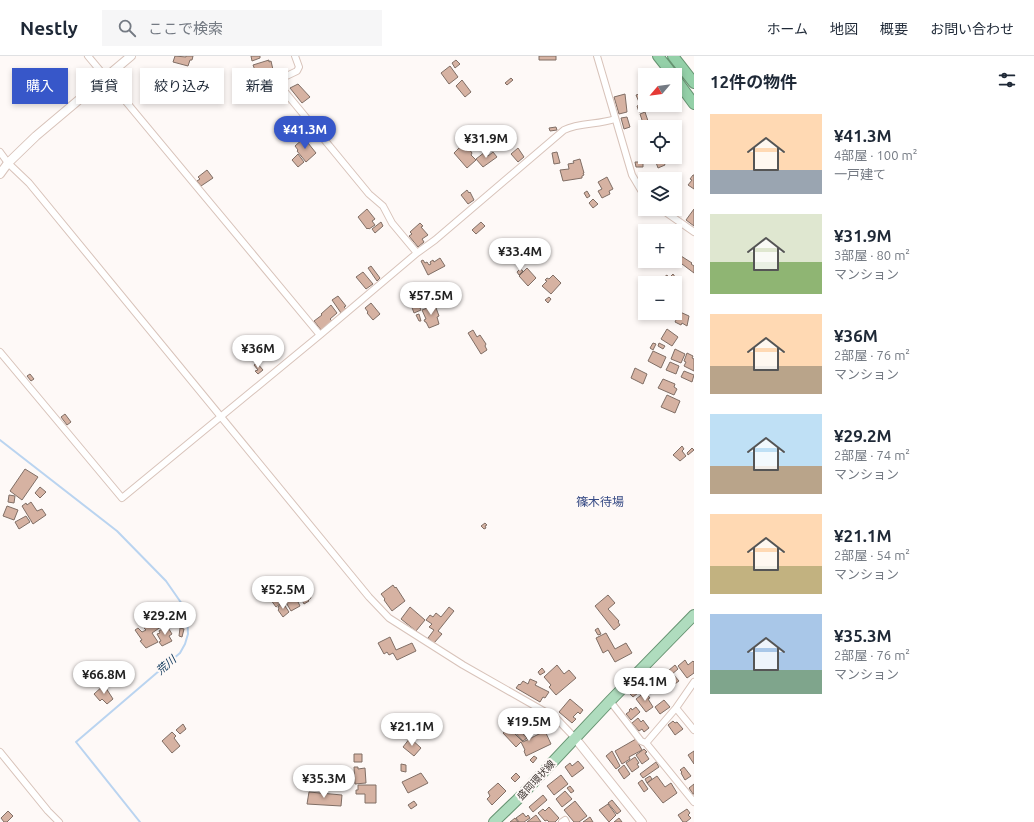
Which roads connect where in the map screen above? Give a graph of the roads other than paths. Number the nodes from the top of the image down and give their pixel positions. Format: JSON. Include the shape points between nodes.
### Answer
{"nodes":[{"id":1,"x":88,"y":56,"type":"edge"},
{"id":2,"x":131,"y":56,"type":"edge"},
{"id":3,"x":295,"y":56,"type":"edge"},
{"id":4,"x":597,"y":56,"type":"edge"},
{"id":5,"x":658,"y":56,"type":"edge"},
{"id":6,"x":673,"y":56,"type":"edge"},
{"id":7,"x":98,"y":68,"type":"edge"},
{"id":8,"x":117,"y":68,"type":"edge"},
{"id":9,"x":667,"y":68,"type":"edge"},
{"id":10,"x":694,"y":83,"type":"edge"},
{"id":11,"x":682,"y":88,"type":"edge"},
{"id":12,"x":76,"y":102,"type":"edge"},
{"id":13,"x":128,"y":104,"type":"edge"},
{"id":14,"x":694,"y":104,"type":"edge"},
{"id":15,"x":615,"y":119,"type":"junction"},
{"id":16,"x":0,"y":152,"type":"edge"},
{"id":17,"x":8,"y":163,"type":"junction"},
{"id":18,"x":0,"y":174,"type":"edge"},
{"id":19,"x":638,"y":185,"type":"edge"},
{"id":20,"x":671,"y":216,"type":"edge"},
{"id":21,"x":694,"y":232,"type":"edge"},
{"id":22,"x":417,"y":253,"type":"junction"},
{"id":23,"x":320,"y":335,"type":"junction"},
{"id":24,"x":0,"y":352,"type":"edge"},
{"id":25,"x":221,"y":416,"type":"junction"},
{"id":26,"x":694,"y":615,"type":"edge"},
{"id":27,"x":694,"y":682,"type":"edge"},
{"id":28,"x":610,"y":701,"type":"junction"},
{"id":29,"x":676,"y":708,"type":"junction"},
{"id":30,"x":694,"y":730,"type":"edge"},
{"id":31,"x":575,"y":738,"type":"junction"},
{"id":32,"x":646,"y":743,"type":"junction"},
{"id":33,"x":0,"y":752,"type":"edge"},
{"id":34,"x":694,"y":802,"type":"edge"},
{"id":35,"x":59,"y":822,"type":"edge"},
{"id":36,"x":494,"y":822,"type":"edge"},
{"id":37,"x":562,"y":822,"type":"edge"},
{"id":38,"x":566,"y":822,"type":"edge"},
{"id":39,"x":642,"y":822,"type":"edge"}],
"edges":[{"from":1,"to":7,"type":"street"},
{"from":2,"to":8,"type":"street"},
{"from":3,"to":22,"type":"street","via":[[299,67],[297,71],[276,81],[369,194],[383,206],[392,223]]},
{"from":4,"to":15,"type":"street"},
{"from":5,"to":9,"type":"highway"},
{"from":6,"to":10,"type":"highway"},
{"from":11,"to":14,"type":"highway"},
{"from":12,"to":17,"type":"street"},
{"from":13,"to":23,"type":"street"},
{"from":15,"to":19,"type":"street","via":[[632,175]]},
{"from":15,"to":22,"type":"street","via":[[574,125],[564,130]]},
{"from":16,"to":17,"type":"street"},
{"from":17,"to":18,"type":"street"},
{"from":17,"to":25,"type":"street","via":[[29,183]]},
{"from":20,"to":21,"type":"street"},
{"from":22,"to":23,"type":"street"},
{"from":23,"to":25,"type":"street"},
{"from":24,"to":25,"type":"street","via":[[122,498]]},
{"from":25,"to":31,"type":"street","via":[[389,618],[463,665],[556,718]]},
{"from":26,"to":28,"type":"main road","name":"盛岡環状線"},
{"from":27,"to":29,"type":"street"},
{"from":28,"to":31,"type":"main road","name":"盛岡環状線"},
{"from":28,"to":32,"type":"street"},
{"from":29,"to":30,"type":"street"},
{"from":29,"to":32,"type":"street"},
{"from":31,"to":36,"type":"main road","name":"盛岡環状線"},
{"from":31,"to":39,"type":"street"},
{"from":32,"to":34,"type":"street"},
{"from":33,"to":35,"type":"street"},
{"from":37,"to":38,"type":"street"}]}
